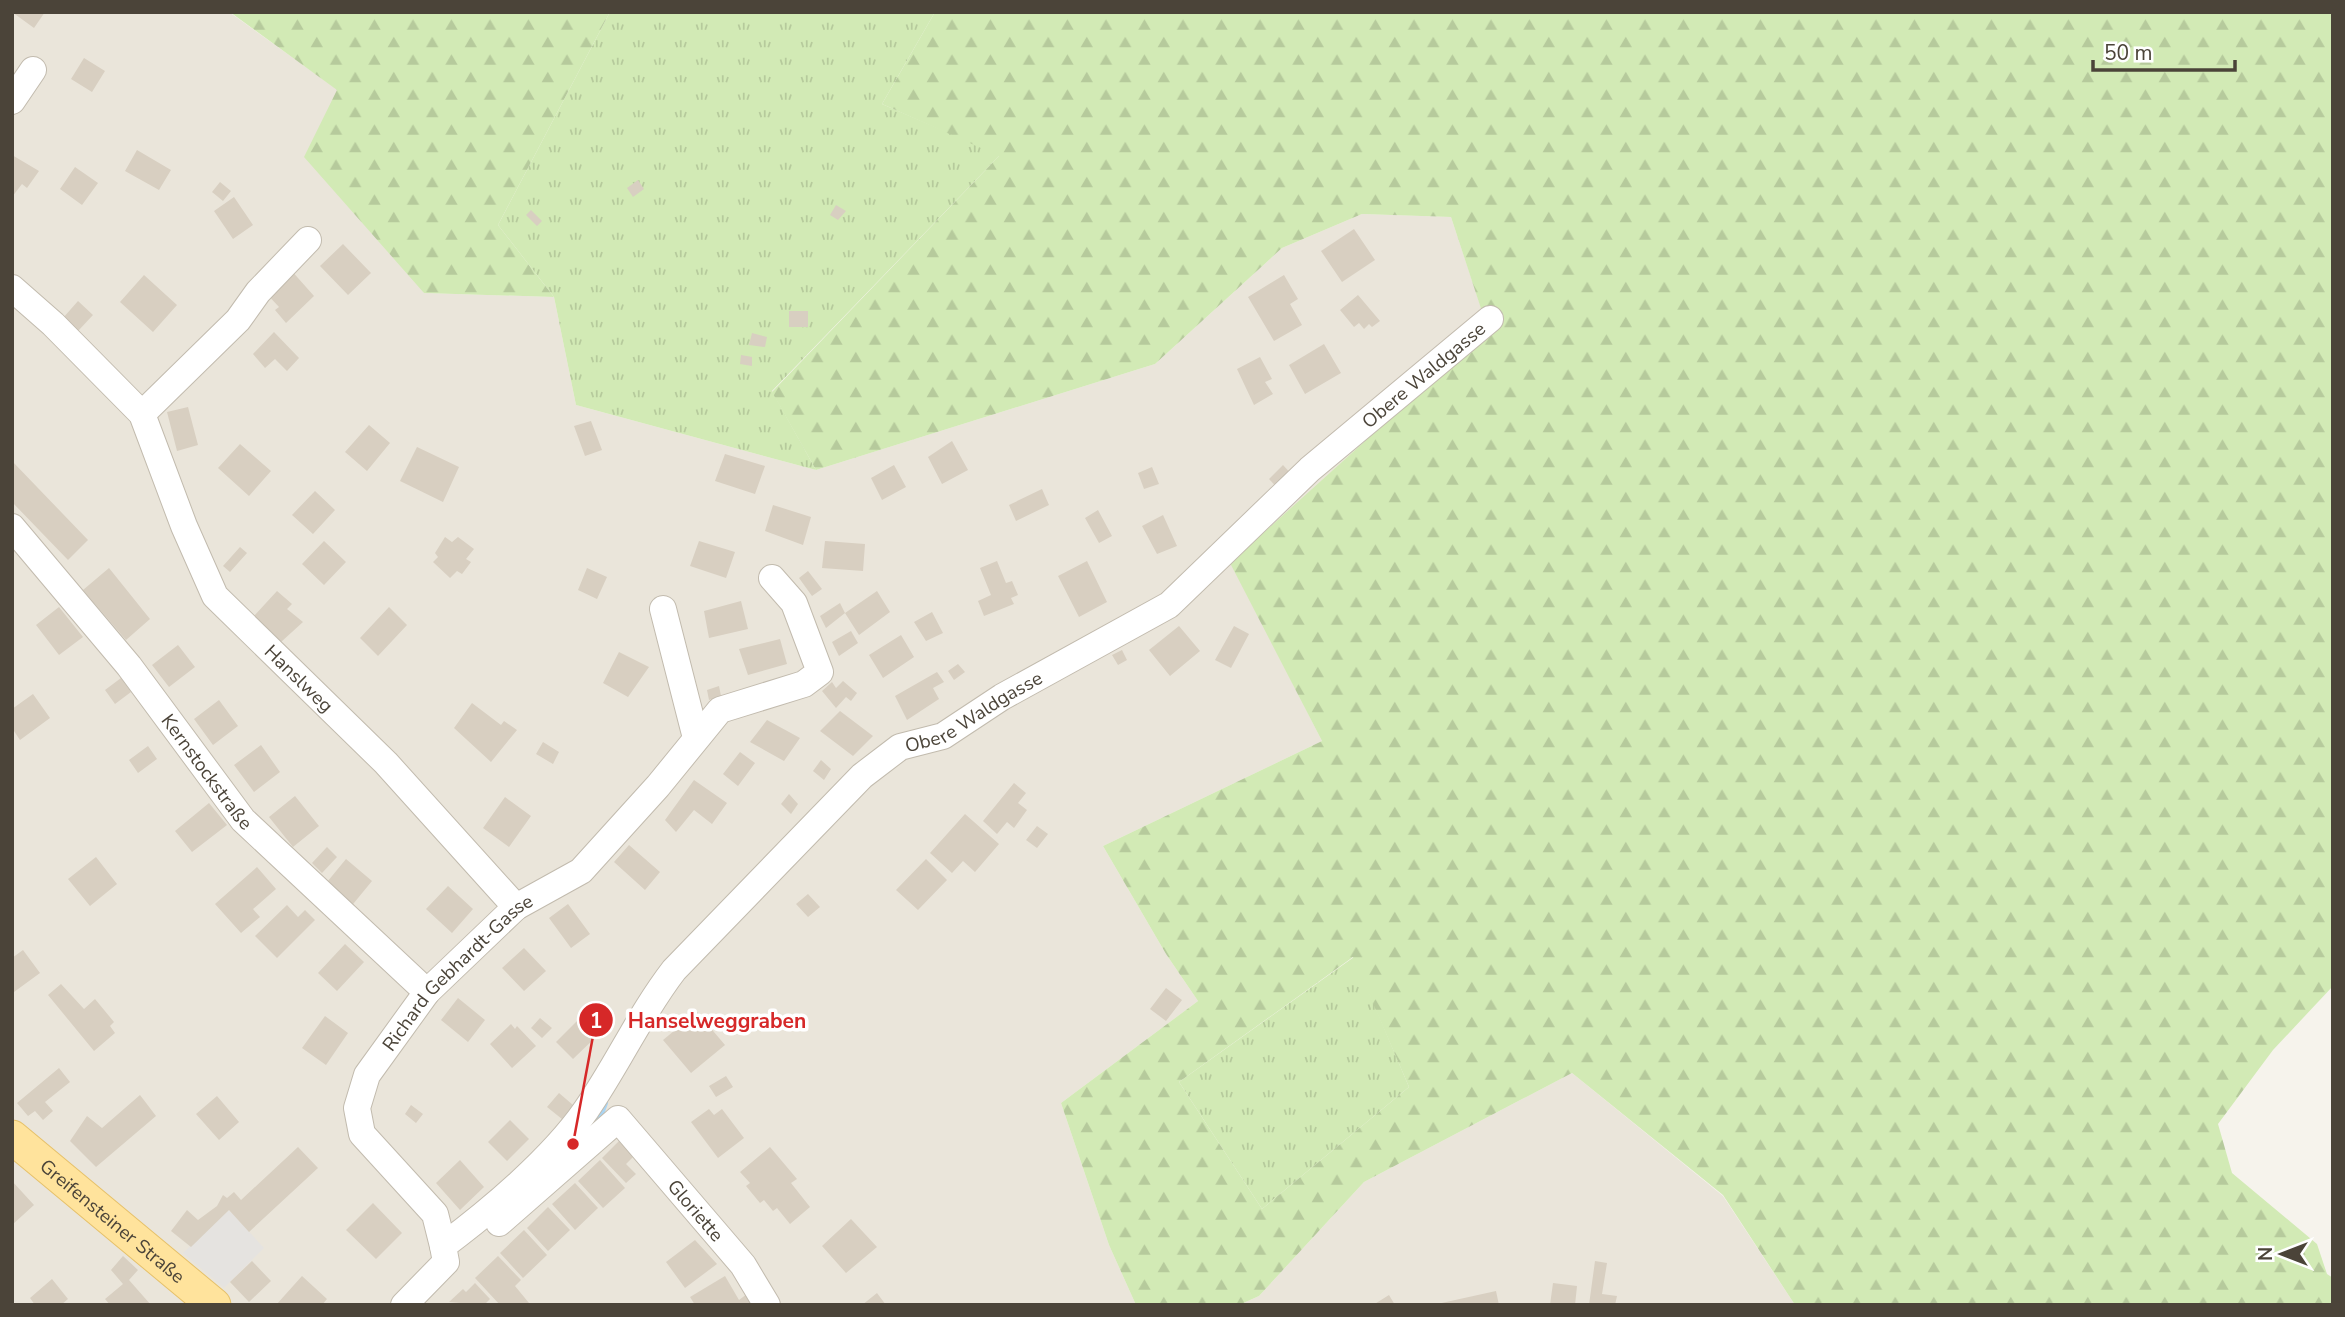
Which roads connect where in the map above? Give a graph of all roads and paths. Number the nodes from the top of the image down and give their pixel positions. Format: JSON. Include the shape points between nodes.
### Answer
{"nodes":[{"id":1,"x":33,"y":70,"type":"dead end"},
{"id":2,"x":12,"y":101,"type":"edge"},
{"id":3,"x":308,"y":240,"type":"dead end"},
{"id":4,"x":12,"y":288,"type":"edge"},
{"id":5,"x":1490,"y":319,"type":"dead end"},
{"id":6,"x":142,"y":414,"type":"junction"},
{"id":7,"x":12,"y":527,"type":"edge"},
{"id":8,"x":772,"y":578,"type":"dead end"},
{"id":9,"x":663,"y":609,"type":"dead end"},
{"id":10,"x":696,"y":738,"type":"junction"},
{"id":11,"x":516,"y":908,"type":"junction"},
{"id":12,"x":427,"y":992,"type":"junction"},
{"id":13,"x":618,"y":1119,"type":"joint"},
{"id":14,"x":12,"y":1137,"type":"edge"},
{"id":15,"x":444,"y":1254,"type":"junction"},
{"id":16,"x":214,"y":1305,"type":"edge"},
{"id":17,"x":404,"y":1305,"type":"edge"},
{"id":18,"x":767,"y":1305,"type":"edge"}],
"edges":[{"from":1,"to":2,"type":"street"},
{"from":3,"to":6,"type":"street","via":[[238,320]]},
{"from":4,"to":6,"type":"street","name":"Hanslweg"},
{"from":5,"to":15,"type":"street","name":"Obere Waldgasse","via":[[1310,469],[1169,605],[1002,697],[943,736],[901,747],[862,776],[674,970],[647,1005],[586,1110]]},
{"from":6,"to":11,"type":"street","name":"Hanslweg","via":[[215,596],[386,763]]},
{"from":7,"to":12,"type":"street","name":"Kernstockstraße","via":[[129,666],[243,820]]},
{"from":8,"to":10,"type":"street","name":"Richard Gebhardt-Gasse","via":[[794,603],[820,672],[804,684],[720,710]]},
{"from":9,"to":10,"type":"street"},
{"from":10,"to":11,"type":"street","name":"Richard Gebhardt-Gasse","via":[[581,871]]},
{"from":11,"to":12,"type":"street","name":"Richard Gebhardt-Gasse"},
{"from":12,"to":15,"type":"street","name":"Richard Gebhardt-Gasse","via":[[366,1075],[357,1108],[362,1134],[435,1214]]},
{"from":13,"to":15,"type":"street","name":"Obere Waldgasse","via":[[477,1244]]},
{"from":13,"to":18,"type":"street","name":"Gloriette","via":[[743,1265]]},
{"from":14,"to":16,"type":"main road","name":"Greifensteiner Straße"},
{"from":15,"to":17,"type":"street","name":"Obere Waldgasse"}]}
